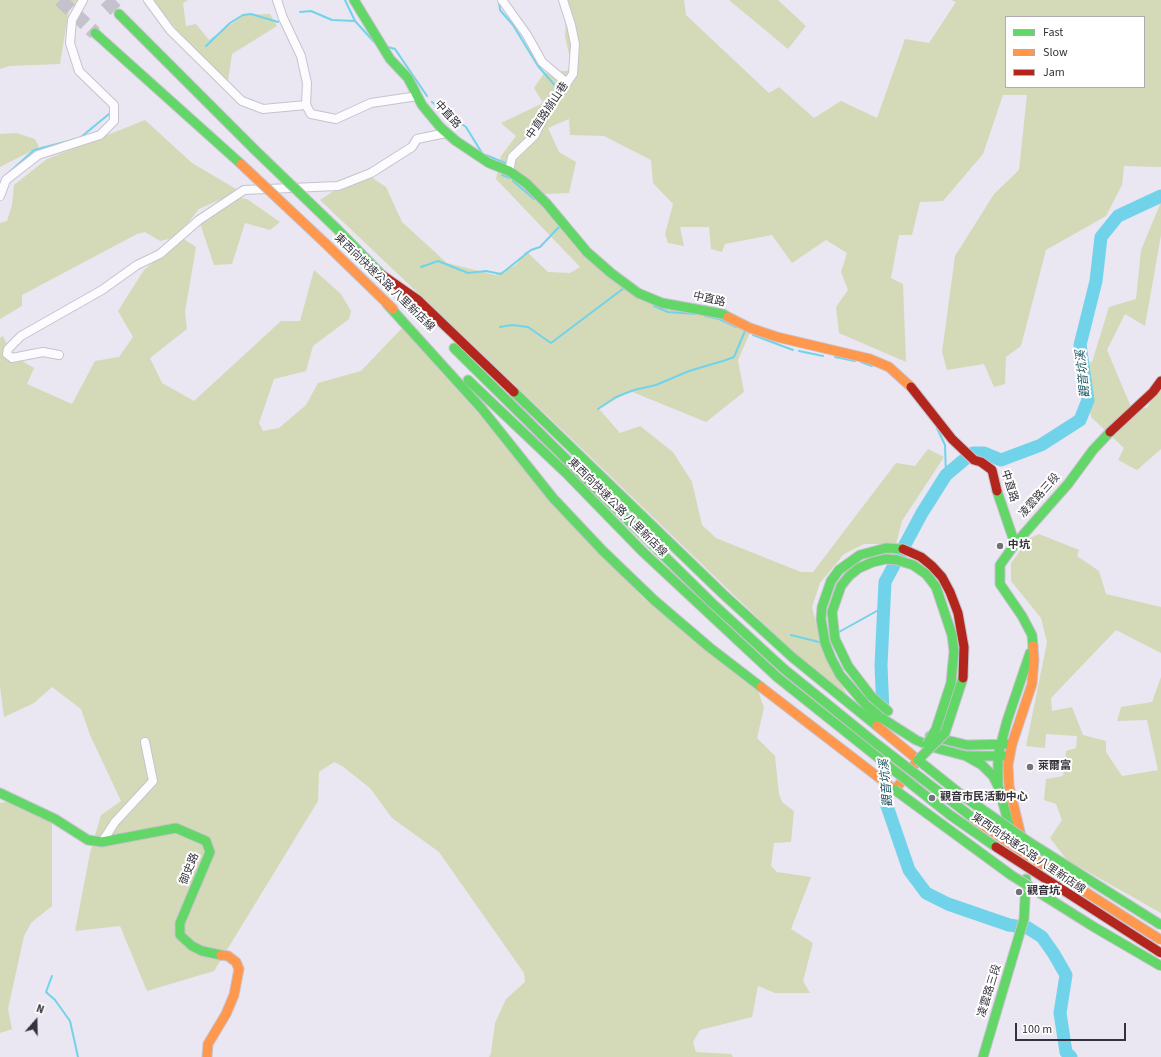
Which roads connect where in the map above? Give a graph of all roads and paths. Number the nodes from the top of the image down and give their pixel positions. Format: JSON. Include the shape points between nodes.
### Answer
{"nodes":[{"id":1,"x":83,"y":0,"type":"edge"},
{"id":2,"x":148,"y":0,"type":"edge"},
{"id":3,"x":277,"y":0,"type":"edge"},
{"id":4,"x":354,"y":0,"type":"edge"},
{"id":5,"x":502,"y":0,"type":"edge"},
{"id":6,"x":563,"y":0,"type":"edge"},
{"id":7,"x":119,"y":14,"type":"tunnel mouth"},
{"id":8,"x":95,"y":33,"type":"tunnel mouth"},
{"id":9,"x":567,"y":83,"type":"junction"},
{"id":10,"x":418,"y":96,"type":"junction"},
{"id":11,"x":306,"y":105,"type":"junction"},
{"id":12,"x":456,"y":142,"type":"junction"},
{"id":13,"x":508,"y":171,"type":"junction"},
{"id":14,"x":0,"y":196,"type":"edge"},
{"id":15,"x":382,"y":275,"type":"junction"},
{"id":16,"x":387,"y":304,"type":"junction"},
{"id":17,"x":59,"y":355,"type":"dead end"},
{"id":18,"x":1161,"y":381,"type":"edge"},
{"id":19,"x":1015,"y":544,"type":"junction"},
{"id":20,"x":1032,"y":645,"type":"junction"},
{"id":21,"x":905,"y":729,"type":"junction"},
{"id":22,"x":145,"y":742,"type":"dead end"},
{"id":23,"x":1000,"y":743,"type":"junction"},
{"id":24,"x":1012,"y":744,"type":"junction"},
{"id":25,"x":998,"y":755,"type":"junction"},
{"id":26,"x":966,"y":756,"type":"junction"},
{"id":27,"x":1009,"y":756,"type":"junction"},
{"id":28,"x":918,"y":760,"type":"junction"},
{"id":29,"x":998,"y":786,"type":"junction"},
{"id":30,"x":895,"y":790,"type":"junction"},
{"id":31,"x":0,"y":793,"type":"edge"},
{"id":32,"x":102,"y":842,"type":"junction"},
{"id":33,"x":1025,"y":870,"type":"junction"},
{"id":34,"x":1161,"y":925,"type":"edge"},
{"id":35,"x":1161,"y":940,"type":"edge"},
{"id":36,"x":1161,"y":953,"type":"edge"},
{"id":37,"x":1161,"y":966,"type":"edge"},
{"id":38,"x":207,"y":1057,"type":"edge"},
{"id":39,"x":983,"y":1057,"type":"edge"}],
"edges":[{"from":1,"to":14,"type":"street","via":[[72,20],[70,43],[79,71],[114,105],[114,121],[100,135],[38,155],[6,180]]},
{"from":2,"to":11,"type":"street","via":[[170,30],[242,101],[263,109]]},
{"from":3,"to":11,"type":"street","via":[[301,56],[307,83]]},
{"from":4,"to":10,"type":"main road","name":"中直路","via":[[390,59],[408,78]]},
{"from":5,"to":9,"type":"street","via":[[527,35],[542,62]]},
{"from":6,"to":9,"type":"street","name":"中直路崩山巷","via":[[575,44],[573,74]]},
{"from":7,"to":15,"type":"main road","name":"東西向快速公路 八里新店線","bridge":true},
{"from":8,"to":16,"type":"main road","name":"東西向快速公路 八里新店線","bridge":true,"via":[[241,164]]},
{"from":9,"to":13,"type":"street","name":"中直路崩山巷","via":[[544,114],[535,135],[512,157]]},
{"from":10,"to":11,"type":"street","via":[[371,103],[336,119],[311,114]]},
{"from":10,"to":12,"type":"main road","name":"中直路","via":[[441,128]]},
{"from":12,"to":13,"type":"main road","name":"中直路","via":[[488,163]]},
{"from":12,"to":17,"type":"street","via":[[446,133],[417,138],[412,147],[371,173],[338,186],[244,190],[199,220],[160,254],[137,265],[102,290],[21,336],[8,349],[7,354],[12,358],[43,352]]},
{"from":13,"to":19,"type":"main road","name":"中直路","via":[[526,183],[592,256],[638,292],[662,303],[723,314],[750,328],[777,337],[863,357],[889,366],[908,383],[952,439],[974,460],[992,470],[998,498]]},
{"from":15,"to":28,"type":"main road","via":[[418,300],[723,594],[792,657]]},
{"from":15,"to":35,"type":"main road","name":"東西向快速公路 八里新店線","bridge":true,"via":[[651,544],[784,669],[958,807],[1024,853]]},
{"from":16,"to":30,"type":"main road","via":[[482,409],[554,498],[603,551],[654,600],[709,647]]},
{"from":16,"to":36,"type":"main road","name":"東西向快速公路 八里新店線","bridge":true,"via":[[567,474],[643,552],[778,677],[950,815],[1016,861]]},
{"from":18,"to":19,"type":"main road","name":"凌雲路三段","via":[[1140,406],[1102,440],[1068,484]]},
{"from":19,"to":20,"type":"main road","name":"凌雲路三段","via":[[1000,565],[1000,584],[1028,626],[1032,635]]},
{"from":20,"to":23,"type":"main road","name":"凌雲路三段"},
{"from":20,"to":24,"type":"main road","name":"凌雲路三段","via":[[1032,684]]},
{"from":21,"to":23,"type":"main road","via":[[960,744]]},
{"from":21,"to":26,"type":"main road","via":[[932,747]]},
{"from":21,"to":28,"type":"main road","bridge":true,"via":[[880,717],[852,690],[831,658],[821,629],[825,594],[839,570],[860,555],[886,548],[910,552],[932,566],[950,592],[962,629],[964,664],[958,699],[945,733]]},
{"from":22,"to":32,"type":"street","via":[[153,781],[115,822]]},
{"from":23,"to":24,"type":"main road"},
{"from":23,"to":25,"type":"main road","name":"凌雲路三段"},
{"from":24,"to":27,"type":"main road","name":"凌雲路三段"},
{"from":25,"to":26,"type":"main road"},
{"from":25,"to":27,"type":"main road"},
{"from":25,"to":29,"type":"main road","name":"凌雲路三段"},
{"from":26,"to":29,"type":"main road","via":[[982,765],[993,776]]},
{"from":27,"to":33,"type":"main road","name":"凌雲路三段","via":[[1008,786],[1020,831]]},
{"from":28,"to":30,"type":"main road","bridge":true},
{"from":28,"to":34,"type":"main road","bridge":true,"via":[[963,796],[1029,842]]},
{"from":29,"to":33,"type":"main road","name":"凌雲路三段"},
{"from":30,"to":37,"type":"main road","bridge":true,"via":[[1011,875],[1094,928]]},
{"from":31,"to":32,"type":"main road","name":"御史路","via":[[55,819],[88,840]]},
{"from":32,"to":38,"type":"main road","name":"御史路","via":[[176,828],[206,841],[209,846],[207,860],[180,923],[180,935],[202,951],[228,956],[236,962],[239,969],[234,995],[208,1044]]},
{"from":33,"to":39,"type":"main road","name":"凌雲路三段","via":[[1027,884],[1024,919]]}]}
